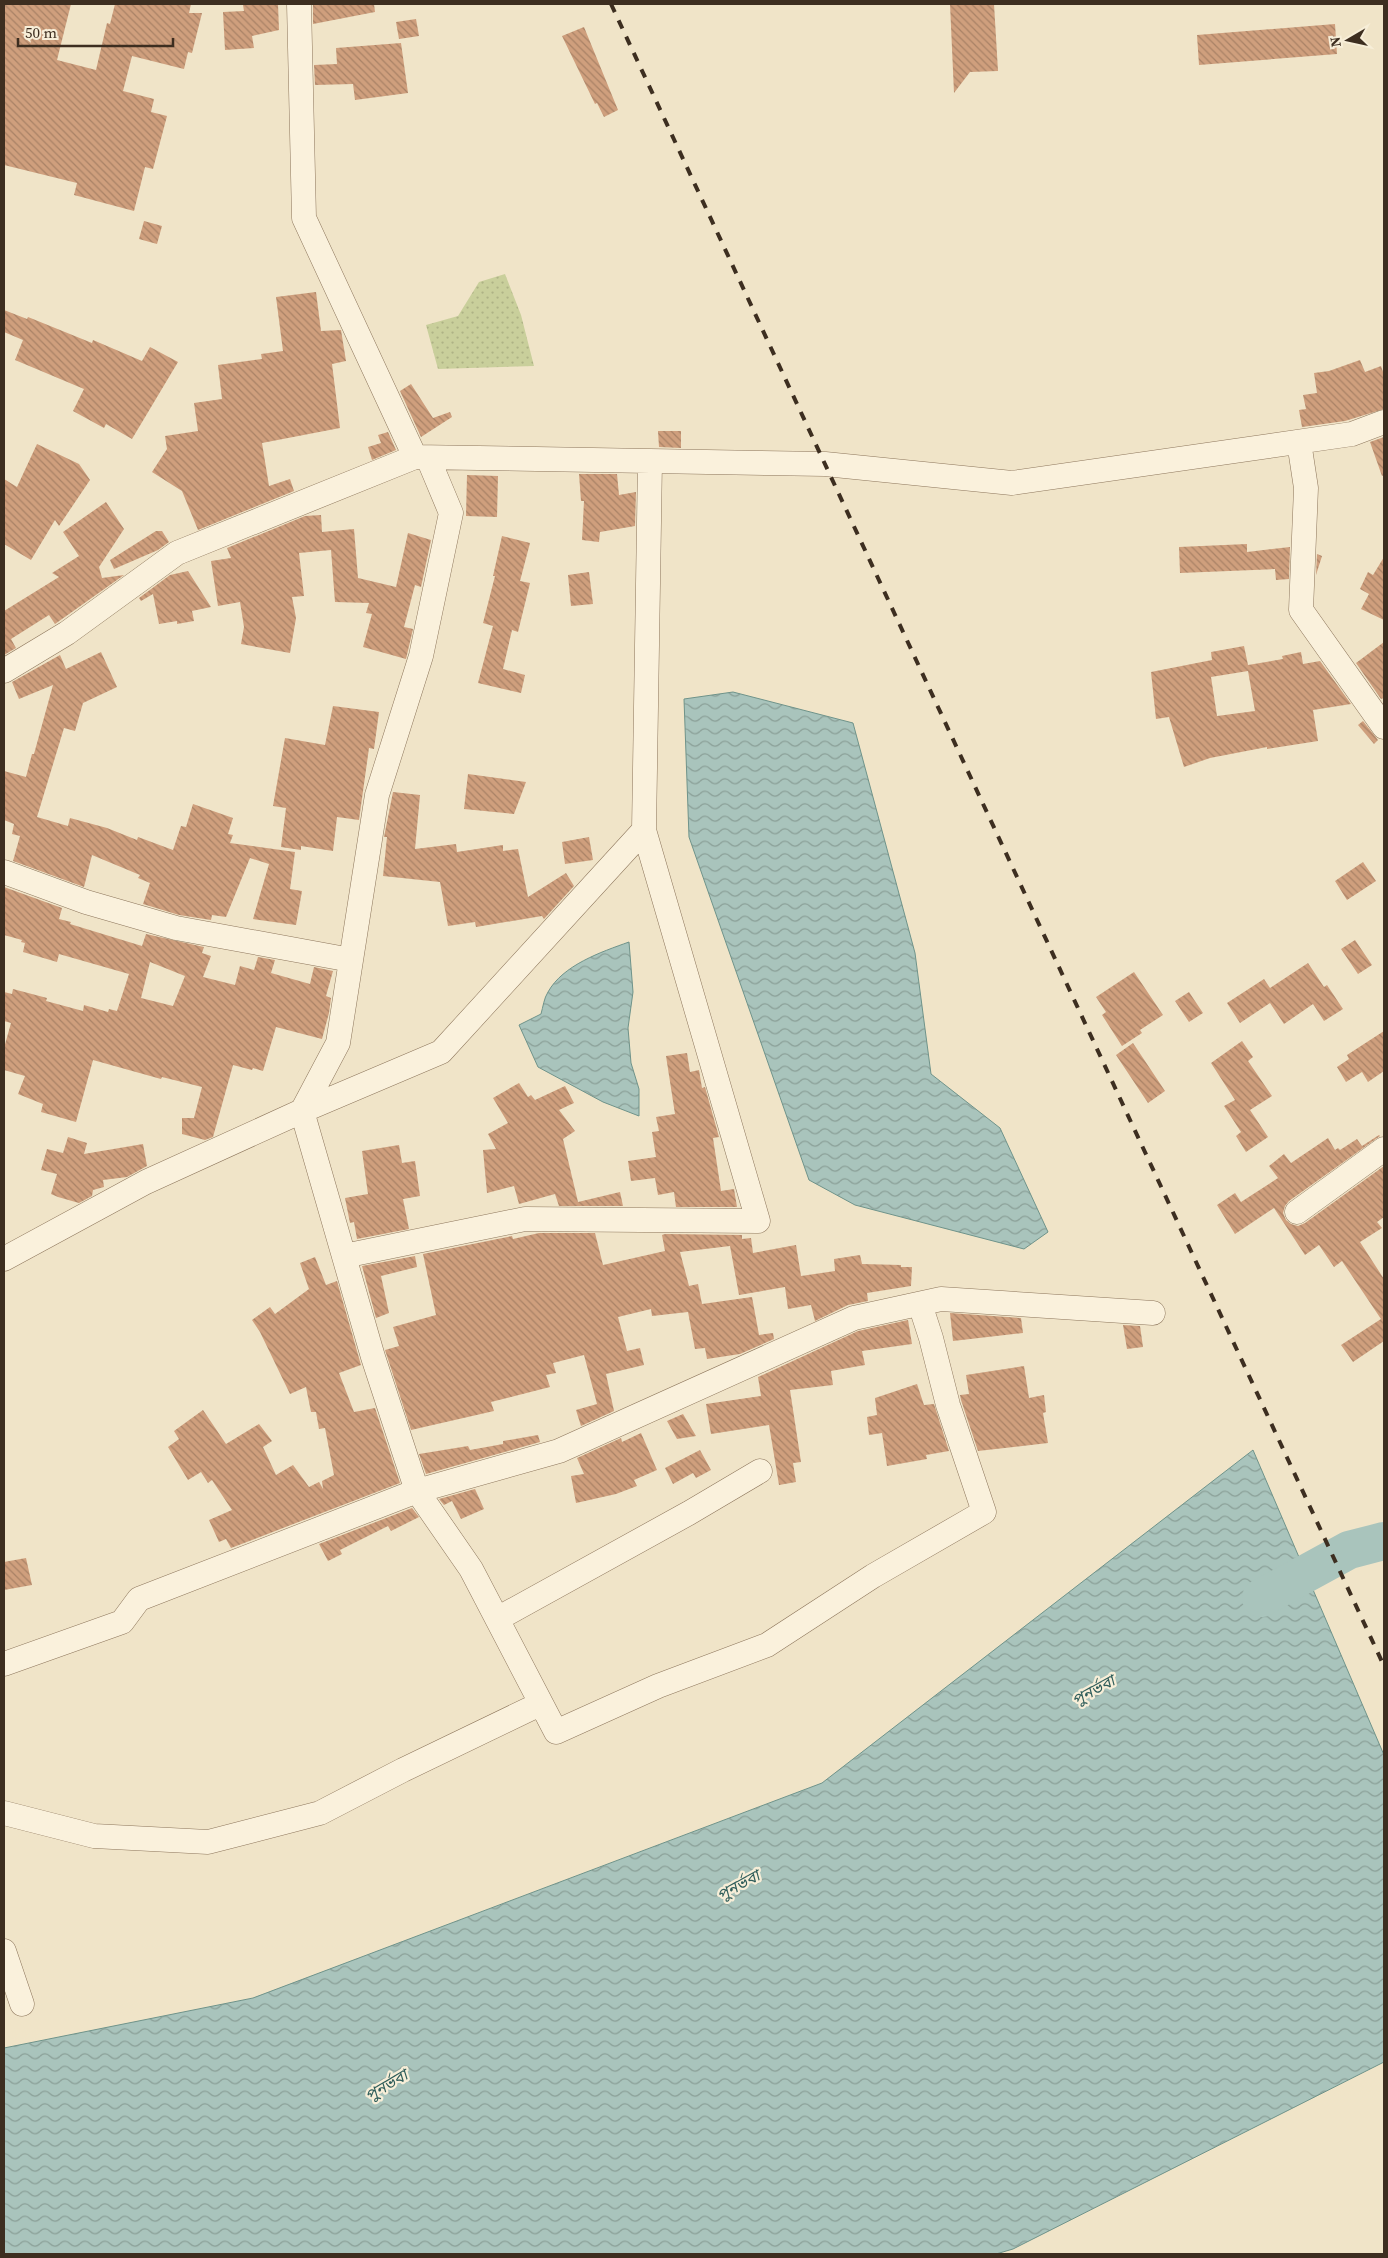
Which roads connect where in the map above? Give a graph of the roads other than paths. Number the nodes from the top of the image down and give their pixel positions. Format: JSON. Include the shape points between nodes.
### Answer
{"nodes":[{"id":1,"x":299,"y":4,"type":"edge"},
{"id":2,"x":1384,"y":422,"type":"edge"},
{"id":3,"x":1299,"y":442,"type":"junction"},
{"id":4,"x":422,"y":457,"type":"junction"},
{"id":5,"x":650,"y":461,"type":"junction"},
{"id":6,"x":4,"y":671,"type":"edge"},
{"id":7,"x":1384,"y":727,"type":"edge"},
{"id":8,"x":644,"y":830,"type":"junction"},
{"id":9,"x":4,"y":872,"type":"edge"},
{"id":10,"x":351,"y":960,"type":"junction"},
{"id":11,"x":302,"y":1111,"type":"junction"},
{"id":12,"x":1384,"y":1149,"type":"edge"},
{"id":13,"x":1297,"y":1212,"type":"dead end"},
{"id":14,"x":344,"y":1256,"type":"junction"},
{"id":15,"x":4,"y":1259,"type":"edge"},
{"id":16,"x":920,"y":1304,"type":"junction"},
{"id":17,"x":1153,"y":1313,"type":"dead end"},
{"id":18,"x":760,"y":1471,"type":"dead end"},
{"id":19,"x":417,"y":1491,"type":"junction"},
{"id":20,"x":496,"y":1619,"type":"junction"},
{"id":21,"x":4,"y":1664,"type":"edge"},
{"id":22,"x":540,"y":1704,"type":"junction"},
{"id":23,"x":4,"y":1813,"type":"edge"},
{"id":24,"x":4,"y":1950,"type":"edge"},
{"id":25,"x":22,"y":2004,"type":"dead end"}],
"edges":[{"from":1,"to":4,"type":"street","via":[[304,218]]},
{"from":2,"to":3,"type":"street","via":[[1352,434]]},
{"from":3,"to":5,"type":"street","via":[[1012,483],[825,464]]},
{"from":3,"to":7,"type":"street","via":[[1306,488],[1301,610]]},
{"from":4,"to":5,"type":"street"},
{"from":4,"to":6,"type":"street","via":[[177,553],[67,633]]},
{"from":4,"to":10,"type":"street","via":[[450,513],[421,656],[377,795]]},
{"from":5,"to":8,"type":"street"},
{"from":8,"to":11,"type":"street","via":[[441,1052]]},
{"from":8,"to":14,"type":"street","via":[[758,1221],[525,1219]]},
{"from":9,"to":10,"type":"street","via":[[86,902],[176,928]]},
{"from":10,"to":11,"type":"street","via":[[338,1043]]},
{"from":11,"to":14,"type":"street"},
{"from":11,"to":15,"type":"street","via":[[146,1182]]},
{"from":12,"to":13,"type":"street"},
{"from":14,"to":19,"type":"street","via":[[373,1358]]},
{"from":16,"to":17,"type":"street","via":[[941,1299]]},
{"from":16,"to":19,"type":"street","via":[[854,1318],[559,1451]]},
{"from":16,"to":22,"type":"street","via":[[948,1405],[984,1512],[873,1576],[767,1645],[658,1686],[556,1732]]},
{"from":18,"to":20,"type":"street"},
{"from":19,"to":20,"type":"street","via":[[470,1570]]},
{"from":19,"to":21,"type":"street","via":[[139,1599],[122,1622]]},
{"from":20,"to":22,"type":"street"},
{"from":22,"to":23,"type":"street","via":[[320,1813],[208,1842],[94,1836]]},
{"from":24,"to":25,"type":"street"}]}
